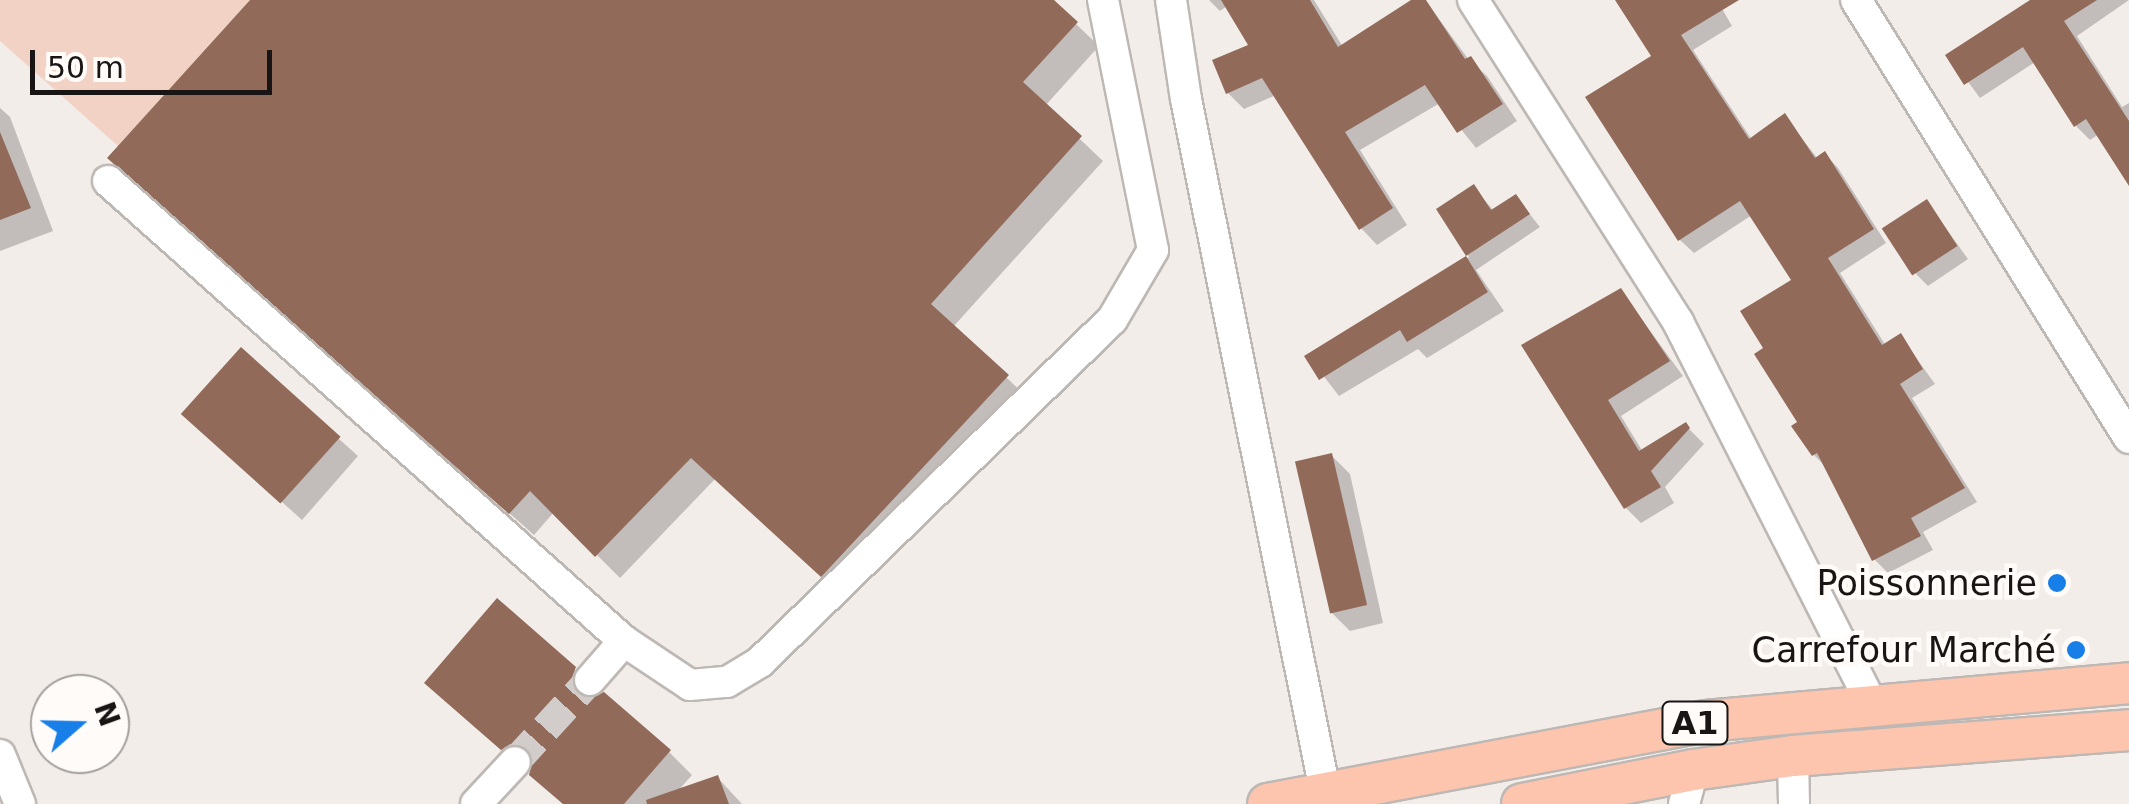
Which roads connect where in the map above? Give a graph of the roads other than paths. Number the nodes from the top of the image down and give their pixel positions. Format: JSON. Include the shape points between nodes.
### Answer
{"nodes":[{"id":1,"x":1103,"y":0,"type":"edge"},
{"id":2,"x":1171,"y":0,"type":"edge"},
{"id":3,"x":1473,"y":0,"type":"edge"},
{"id":4,"x":1856,"y":0,"type":"edge"},
{"id":5,"x":108,"y":181,"type":"dead end"},
{"id":6,"x":2129,"y":438,"type":"edge"},
{"id":7,"x":624,"y":641,"type":"junction"},
{"id":8,"x":590,"y":680,"type":"tunnel mouth"},
{"id":9,"x":2129,"y":683,"type":"edge"},
{"id":10,"x":1871,"y":704,"type":"junction"},
{"id":11,"x":2129,"y":730,"type":"edge"},
{"id":12,"x":1556,"y":747,"type":"junction"},
{"id":13,"x":0,"y":755,"type":"edge"},
{"id":14,"x":1793,"y":756,"type":"junction"},
{"id":15,"x":514,"y":762,"type":"tunnel mouth"},
{"id":16,"x":1688,"y":787,"type":"edge"},
{"id":17,"x":1325,"y":791,"type":"junction"},
{"id":18,"x":1566,"y":795,"type":"junction"},
{"id":19,"x":20,"y":804,"type":"edge"},
{"id":20,"x":476,"y":804,"type":"edge"},
{"id":21,"x":1268,"y":804,"type":"edge"},
{"id":22,"x":1522,"y":804,"type":"edge"},
{"id":23,"x":1794,"y":804,"type":"edge"}],
"edges":[{"from":1,"to":7,"type":"street","via":[[1152,250],[1112,320],[760,662],[726,682],[690,684]]},
{"from":2,"to":17,"type":"street"},
{"from":3,"to":10,"type":"street","via":[[1678,322]]},
{"from":4,"to":6,"type":"street"},
{"from":5,"to":7,"type":"street"},
{"from":7,"to":8,"type":"street"},
{"from":9,"to":10,"type":"main road","number":"A1"},
{"from":10,"to":12,"type":"main road","number":"A1","via":[[1706,721]]},
{"from":11,"to":14,"type":"main road","number":"A1"},
{"from":12,"to":17,"type":"main road","number":"A1"},
{"from":12,"to":18,"type":"main road"},
{"from":13,"to":19,"type":"street"},
{"from":14,"to":16,"type":"main road","number":"A1"},
{"from":14,"to":23,"type":"street"},
{"from":15,"to":20,"type":"street"},
{"from":16,"to":18,"type":"main road","number":"A1"},
{"from":17,"to":21,"type":"main road","number":"A1"},
{"from":18,"to":22,"type":"main road","number":"A1"}]}
